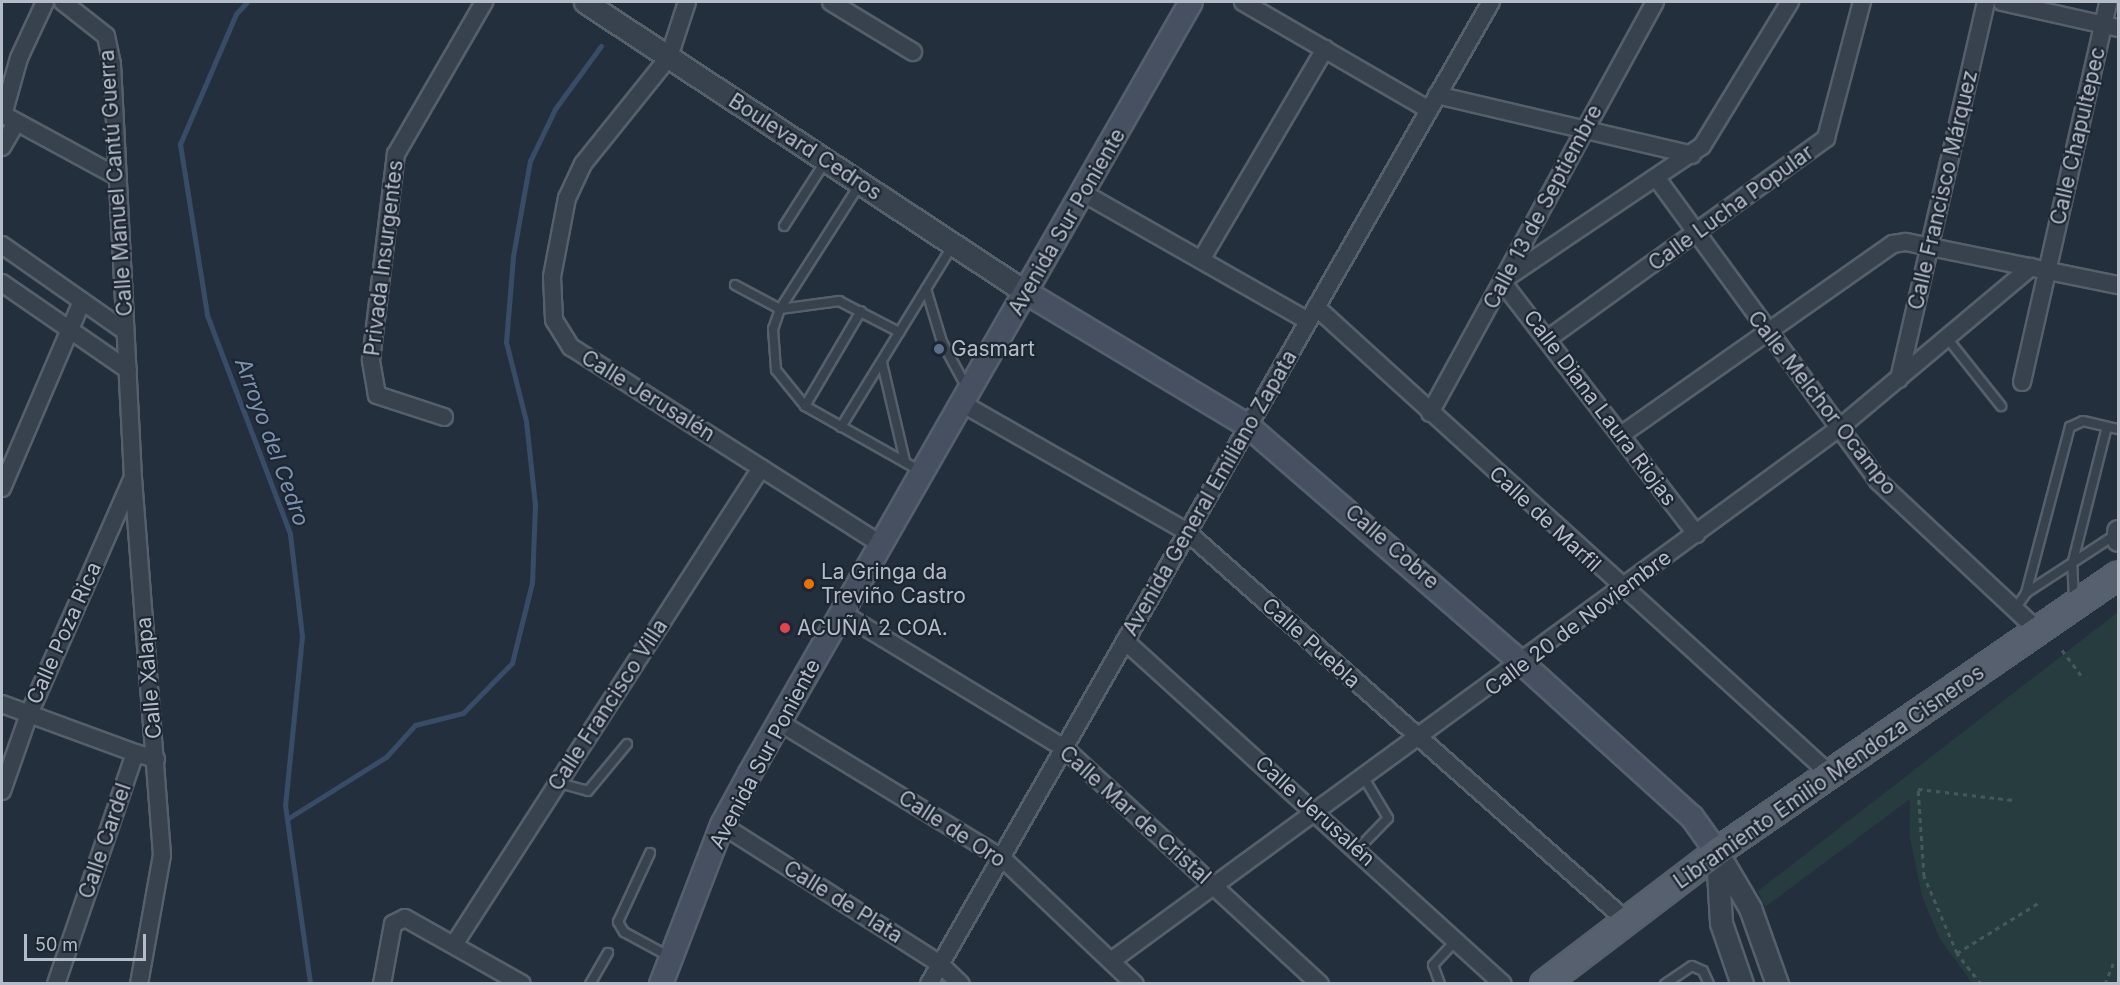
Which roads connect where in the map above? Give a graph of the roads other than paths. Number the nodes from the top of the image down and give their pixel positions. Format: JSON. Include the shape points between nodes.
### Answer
{"nodes":[{"id":1,"x":45,"y":2,"type":"edge"},
{"id":2,"x":63,"y":2,"type":"edge"},
{"id":3,"x":484,"y":2,"type":"edge"},
{"id":4,"x":680,"y":2,"type":"edge"},
{"id":5,"x":687,"y":2,"type":"edge"},
{"id":6,"x":831,"y":2,"type":"edge"},
{"id":7,"x":1191,"y":2,"type":"edge"},
{"id":8,"x":1243,"y":2,"type":"edge"},
{"id":9,"x":1491,"y":2,"type":"edge"},
{"id":10,"x":1655,"y":2,"type":"edge"},
{"id":11,"x":1790,"y":2,"type":"edge"},
{"id":12,"x":1862,"y":2,"type":"edge"},
{"id":13,"x":1986,"y":2,"type":"edge"},
{"id":14,"x":2002,"y":2,"type":"edge"},
{"id":15,"x":2108,"y":2,"type":"edge"},
{"id":16,"x":588,"y":3,"type":"edge"},
{"id":17,"x":82,"y":7,"type":"edge"},
{"id":18,"x":681,"y":19,"type":"junction"},
{"id":19,"x":2111,"y":26,"type":"edge"},
{"id":20,"x":1325,"y":49,"type":"junction"},
{"id":21,"x":913,"y":52,"type":"dead end"},
{"id":22,"x":669,"y":57,"type":"junction"},
{"id":23,"x":1433,"y":102,"type":"junction"},
{"id":24,"x":7,"y":117,"type":"edge"},
{"id":25,"x":1585,"y":127,"type":"junction"},
{"id":26,"x":2,"y":147,"type":"edge"},
{"id":27,"x":1692,"y":155,"type":"junction"},
{"id":28,"x":825,"y":161,"type":"junction"},
{"id":29,"x":118,"y":177,"type":"junction"},
{"id":30,"x":1658,"y":180,"type":"junction"},
{"id":31,"x":860,"y":183,"type":"junction"},
{"id":32,"x":1083,"y":193,"type":"junction"},
{"id":33,"x":784,"y":226,"type":"dead end"},
{"id":34,"x":1696,"y":234,"type":"junction"},
{"id":35,"x":2,"y":245,"type":"edge"},
{"id":36,"x":953,"y":245,"type":"junction"},
{"id":37,"x":1931,"y":247,"type":"junction"},
{"id":38,"x":1201,"y":260,"type":"junction"},
{"id":39,"x":2039,"y":268,"type":"junction"},
{"id":40,"x":1504,"y":281,"type":"junction"},
{"id":41,"x":2,"y":283,"type":"edge"},
{"id":42,"x":735,"y":285,"type":"dead end"},
{"id":43,"x":2118,"y":285,"type":"edge"},
{"id":44,"x":926,"y":289,"type":"junction"},
{"id":45,"x":1027,"y":293,"type":"junction"},
{"id":46,"x":82,"y":301,"type":"junction"},
{"id":47,"x":780,"y":309,"type":"junction"},
{"id":48,"x":861,"y":311,"type":"junction"},
{"id":49,"x":1312,"y":314,"type":"junction"},
{"id":50,"x":69,"y":330,"type":"junction"},
{"id":51,"x":125,"y":331,"type":"junction"},
{"id":52,"x":899,"y":332,"type":"junction"},
{"id":53,"x":1765,"y":332,"type":"junction"},
{"id":54,"x":1549,"y":338,"type":"junction"},
{"id":55,"x":1947,"y":338,"type":"junction"},
{"id":56,"x":882,"y":363,"type":"junction"},
{"id":57,"x":128,"y":370,"type":"junction"},
{"id":58,"x":1899,"y":379,"type":"junction"},
{"id":59,"x":2022,"y":382,"type":"dead end"},
{"id":60,"x":967,"y":398,"type":"junction"},
{"id":61,"x":805,"y":406,"type":"junction"},
{"id":62,"x":2001,"y":406,"type":"dead end"},
{"id":63,"x":1430,"y":412,"type":"junction"},
{"id":64,"x":444,"y":417,"type":"dead end"},
{"id":65,"x":841,"y":426,"type":"junction"},
{"id":66,"x":1248,"y":426,"type":"junction"},
{"id":67,"x":2108,"y":427,"type":"junction"},
{"id":68,"x":1838,"y":429,"type":"junction"},
{"id":69,"x":2118,"y":429,"type":"edge"},
{"id":70,"x":1621,"y":435,"type":"junction"},
{"id":71,"x":915,"y":467,"type":"junction"},
{"id":72,"x":761,"y":468,"type":"junction"},
{"id":73,"x":133,"y":478,"type":"junction"},
{"id":74,"x":2,"y":488,"type":"edge"},
{"id":75,"x":1187,"y":532,"type":"junction"},
{"id":76,"x":2118,"y":532,"type":"edge"},
{"id":77,"x":1696,"y":534,"type":"junction"},
{"id":78,"x":2118,"y":540,"type":"edge"},
{"id":79,"x":883,"y":546,"type":"junction"},
{"id":80,"x":2072,"y":565,"type":"junction"},
{"id":81,"x":2118,"y":575,"type":"edge"},
{"id":82,"x":1622,"y":591,"type":"junction"},
{"id":83,"x":2026,"y":593,"type":"junction"},
{"id":84,"x":2074,"y":603,"type":"junction"},
{"id":85,"x":2015,"y":609,"type":"junction"},
{"id":86,"x":842,"y":613,"type":"junction"},
{"id":87,"x":2037,"y":630,"type":"junction"},
{"id":88,"x":1125,"y":641,"type":"junction"},
{"id":89,"x":1523,"y":664,"type":"junction"},
{"id":90,"x":2,"y":704,"type":"edge"},
{"id":91,"x":29,"y":714,"type":"junction"},
{"id":92,"x":779,"y":722,"type":"junction"},
{"id":93,"x":1418,"y":740,"type":"junction"},
{"id":94,"x":627,"y":744,"type":"dead end"},
{"id":95,"x":1064,"y":748,"type":"junction"},
{"id":96,"x":135,"y":753,"type":"junction"},
{"id":97,"x":156,"y":759,"type":"junction"},
{"id":98,"x":1831,"y":775,"type":"junction"},
{"id":99,"x":1364,"y":778,"type":"junction"},
{"id":100,"x":559,"y":783,"type":"junction"},
{"id":101,"x":2,"y":791,"type":"edge"},
{"id":102,"x":1317,"y":812,"type":"junction"},
{"id":103,"x":722,"y":825,"type":"junction"},
{"id":104,"x":1358,"y":849,"type":"junction"},
{"id":105,"x":1717,"y":852,"type":"junction"},
{"id":106,"x":650,"y":853,"type":"dead end"},
{"id":107,"x":1002,"y":858,"type":"junction"},
{"id":108,"x":1213,"y":886,"type":"junction"},
{"id":109,"x":1629,"y":922,"type":"junction"},
{"id":110,"x":1457,"y":939,"type":"junction"},
{"id":111,"x":455,"y":943,"type":"junction"},
{"id":112,"x":608,"y":953,"type":"dead end"},
{"id":113,"x":671,"y":957,"type":"junction"},
{"id":114,"x":1111,"y":961,"type":"junction"},
{"id":115,"x":940,"y":964,"type":"junction"},
{"id":116,"x":56,"y":984,"type":"edge"},
{"id":117,"x":139,"y":984,"type":"edge"},
{"id":118,"x":382,"y":984,"type":"edge"},
{"id":119,"x":522,"y":984,"type":"edge"},
{"id":120,"x":590,"y":984,"type":"edge"},
{"id":121,"x":661,"y":984,"type":"edge"},
{"id":122,"x":929,"y":984,"type":"edge"},
{"id":123,"x":961,"y":984,"type":"edge"},
{"id":124,"x":1135,"y":984,"type":"edge"},
{"id":125,"x":1320,"y":984,"type":"edge"},
{"id":126,"x":1440,"y":984,"type":"edge"},
{"id":127,"x":1503,"y":984,"type":"edge"},
{"id":128,"x":1544,"y":984,"type":"edge"},
{"id":129,"x":1665,"y":984,"type":"edge"},
{"id":130,"x":1709,"y":984,"type":"edge"},
{"id":131,"x":1742,"y":984,"type":"edge"},
{"id":132,"x":1777,"y":984,"type":"edge"}],
"edges":[{"from":1,"to":24,"type":"street","via":[[19,58]]},
{"from":2,"to":17,"type":"street"},
{"from":3,"to":64,"type":"street","name":"Privada Insurgentes","via":[[396,154],[371,360],[377,395]]},
{"from":4,"to":18,"type":"street"},
{"from":5,"to":18,"type":"street"},
{"from":6,"to":21,"type":"street"},
{"from":7,"to":32,"type":"main road","name":"Avenida Sur Poniente"},
{"from":8,"to":20,"type":"street"},
{"from":9,"to":23,"type":"street","name":"Avenida General Emiliano Zapata"},
{"from":10,"to":25,"type":"street","name":"Calle 13 de Septiembre"},
{"from":11,"to":27,"type":"street","via":[[1710,135]]},
{"from":12,"to":34,"type":"street","name":"Calle Lucha Popular","via":[[1826,138]]},
{"from":13,"to":37,"type":"street","name":"Calle Francisco Márquez"},
{"from":14,"to":19,"type":"street"},
{"from":15,"to":19,"type":"street","name":"Calle Chapultepec"},
{"from":16,"to":22,"type":"street","name":"Boulevard Cedros"},
{"from":17,"to":29,"type":"street","name":"Calle Manuel Cantú Guerra","via":[[106,36]]},
{"from":18,"to":22,"type":"street"},
{"from":19,"to":39,"type":"street","name":"Calle Chapultepec"},
{"from":20,"to":23,"type":"street"},
{"from":20,"to":38,"type":"street"},
{"from":22,"to":28,"type":"street","name":"Boulevard Cedros"},
{"from":22,"to":72,"type":"street","name":"Calle Jerusalén","via":[[583,164],[567,198],[552,277],[554,320],[570,347]]},
{"from":23,"to":25,"type":"street"},
{"from":23,"to":49,"type":"street","name":"Avenida General Emiliano Zapata"},
{"from":24,"to":26,"type":"street"},
{"from":24,"to":29,"type":"street"},
{"from":25,"to":27,"type":"street"},
{"from":25,"to":40,"type":"street","name":"Calle 13 de Septiembre"},
{"from":27,"to":30,"type":"street"},
{"from":28,"to":31,"type":"street","name":"Boulevard Cedros"},
{"from":28,"to":33,"type":"lane"},
{"from":29,"to":51,"type":"street","name":"Calle Manuel Cantú Guerra"},
{"from":30,"to":34,"type":"street","name":"Calle Melchor Ocampo"},
{"from":30,"to":40,"type":"street"},
{"from":31,"to":36,"type":"street","name":"Boulevard Cedros"},
{"from":31,"to":47,"type":"lane"},
{"from":32,"to":38,"type":"street","name":"Calle de Marfil"},
{"from":32,"to":45,"type":"main road","name":"Avenida Sur Poniente"},
{"from":34,"to":53,"type":"street","name":"Calle Melchor Ocampo"},
{"from":34,"to":54,"type":"street","name":"Calle Lucha Popular"},
{"from":35,"to":46,"type":"street"},
{"from":36,"to":44,"type":"lane"},
{"from":36,"to":45,"type":"street","name":"Boulevard Cedros"},
{"from":37,"to":39,"type":"street"},
{"from":37,"to":53,"type":"street","via":[[1893,244]]},
{"from":37,"to":58,"type":"street","name":"Calle Francisco Márquez"},
{"from":38,"to":49,"type":"street","name":"Calle de Marfil"},
{"from":39,"to":43,"type":"street"},
{"from":39,"to":55,"type":"street","name":"Calle 20 de Noviembre"},
{"from":39,"to":59,"type":"street","name":"Calle Chapultepec"},
{"from":40,"to":54,"type":"street","name":"Calle Diana Laura Riojas"},
{"from":40,"to":63,"type":"street","name":"Calle 13 de Septiembre"},
{"from":41,"to":50,"type":"street"},
{"from":42,"to":47,"type":"lane"},
{"from":44,"to":52,"type":"lane"},
{"from":44,"to":60,"type":"lane","via":[[942,342]]},
{"from":45,"to":60,"type":"main road","name":"Avenida Sur Poniente"},
{"from":45,"to":66,"type":"main road","name":"Calle Cobre"},
{"from":46,"to":50,"type":"street"},
{"from":46,"to":51,"type":"street"},
{"from":47,"to":48,"type":"lane","via":[[801,309],[830,300]]},
{"from":47,"to":61,"type":"lane","via":[[773,329],[776,370]]},
{"from":48,"to":52,"type":"lane"},
{"from":48,"to":61,"type":"lane"},
{"from":49,"to":63,"type":"street","name":"Calle de Marfil"},
{"from":49,"to":66,"type":"street","name":"Avenida General Emiliano Zapata"},
{"from":50,"to":57,"type":"street"},
{"from":50,"to":74,"type":"street"},
{"from":51,"to":57,"type":"street","name":"Calle Xalapa"},
{"from":52,"to":56,"type":"lane"},
{"from":53,"to":68,"type":"street","name":"Calle Melchor Ocampo"},
{"from":53,"to":70,"type":"street"},
{"from":54,"to":70,"type":"street","name":"Calle Diana Laura Riojas"},
{"from":55,"to":58,"type":"street","name":"Calle 20 de Noviembre"},
{"from":55,"to":62,"type":"lane"},
{"from":56,"to":65,"type":"lane"},
{"from":56,"to":71,"type":"lane"},
{"from":57,"to":73,"type":"street","name":"Calle Xalapa"},
{"from":58,"to":68,"type":"street","name":"Calle 20 de Noviembre"},
{"from":60,"to":71,"type":"main road","name":"Avenida Sur Poniente"},
{"from":60,"to":75,"type":"street","name":"Calle Puebla"},
{"from":61,"to":65,"type":"lane"},
{"from":63,"to":82,"type":"street","name":"Calle de Marfil"},
{"from":65,"to":71,"type":"lane"},
{"from":66,"to":75,"type":"street","name":"Avenida General Emiliano Zapata"},
{"from":66,"to":89,"type":"main road","name":"Calle Cobre"},
{"from":67,"to":69,"type":"lane"},
{"from":67,"to":80,"type":"lane"},
{"from":67,"to":83,"type":"lane","via":[[2083,421],[2070,427]]},
{"from":68,"to":77,"type":"street","name":"Calle 20 de Noviembre"},
{"from":68,"to":85,"type":"street","name":"Calle Melchor Ocampo","via":[[1894,498]]},
{"from":70,"to":77,"type":"street","name":"Calle Diana Laura Riojas"},
{"from":71,"to":79,"type":"main road","name":"Avenida Sur Poniente"},
{"from":72,"to":79,"type":"street","name":"Calle Jerusalén"},
{"from":72,"to":100,"type":"street","name":"Calle Francisco Villa"},
{"from":73,"to":91,"type":"street","name":"Calle Poza Rica"},
{"from":73,"to":97,"type":"street","name":"Calle Xalapa"},
{"from":75,"to":88,"type":"street","name":"Avenida General Emiliano Zapata"},
{"from":75,"to":93,"type":"street","name":"Calle Puebla"},
{"from":76,"to":78,"type":"street"},
{"from":76,"to":80,"type":"lane"},
{"from":77,"to":82,"type":"street","name":"Calle 20 de Noviembre"},
{"from":79,"to":86,"type":"main road","name":"Avenida Sur Poniente"},
{"from":80,"to":83,"type":"lane"},
{"from":80,"to":84,"type":"lane"},
{"from":81,"to":84,"type":"main road","name":"Libramiento Emilio Mendoza Cisneros"},
{"from":82,"to":89,"type":"street","name":"Calle 20 de Noviembre"},
{"from":82,"to":98,"type":"street","name":"Calle de Marfil"},
{"from":83,"to":85,"type":"lane"},
{"from":84,"to":87,"type":"main road","name":"Libramiento Emilio Mendoza Cisneros"},
{"from":85,"to":87,"type":"street","name":"Calle Melchor Ocampo"},
{"from":86,"to":92,"type":"main road","name":"Avenida Sur Poniente"},
{"from":86,"to":95,"type":"street","name":"Calle Mar de Cristal"},
{"from":87,"to":98,"type":"main road","name":"Libramiento Emilio Mendoza Cisneros"},
{"from":88,"to":95,"type":"street","name":"Avenida General Emiliano Zapata"},
{"from":88,"to":102,"type":"street","name":"Calle Jerusalén"},
{"from":89,"to":93,"type":"street","name":"Calle 20 de Noviembre"},
{"from":89,"to":105,"type":"main road","name":"Calle Cobre","via":[[1692,817]]},
{"from":90,"to":91,"type":"street"},
{"from":91,"to":96,"type":"street"},
{"from":91,"to":101,"type":"street","name":"Calle Poza Rica"},
{"from":92,"to":103,"type":"main road","name":"Avenida Sur Poniente"},
{"from":92,"to":107,"type":"street","name":"Calle de Oro"},
{"from":93,"to":99,"type":"street","name":"Calle 20 de Noviembre"},
{"from":93,"to":109,"type":"street","name":"Calle Puebla"},
{"from":94,"to":100,"type":"lane","via":[[588,791]]},
{"from":95,"to":107,"type":"street","name":"Avenida General Emiliano Zapata"},
{"from":95,"to":108,"type":"street","name":"Calle Mar de Cristal"},
{"from":96,"to":97,"type":"street"},
{"from":96,"to":116,"type":"street","name":"Calle Cardel"},
{"from":97,"to":117,"type":"street","name":"Calle Xalapa","via":[[161,874]]},
{"from":98,"to":105,"type":"main road","name":"Libramiento Emilio Mendoza Cisneros"},
{"from":99,"to":102,"type":"street","name":"Calle 20 de Noviembre"},
{"from":99,"to":104,"type":"lane","via":[[1388,818]]},
{"from":100,"to":111,"type":"street","name":"Calle Francisco Villa"},
{"from":102,"to":104,"type":"street","name":"Calle Jerusalén"},
{"from":102,"to":108,"type":"street","name":"Calle 20 de Noviembre"},
{"from":103,"to":113,"type":"main road","name":"Avenida Sur Poniente"},
{"from":103,"to":115,"type":"street","name":"Calle de Plata"},
{"from":104,"to":110,"type":"street","name":"Calle Jerusalén"},
{"from":105,"to":109,"type":"main road","name":"Libramiento Emilio Mendoza Cisneros"},
{"from":105,"to":131,"type":"street","via":[[1721,924]]},
{"from":105,"to":132,"type":"street","via":[[1750,908]]},
{"from":106,"to":113,"type":"lane","via":[[618,922],[624,932]]},
{"from":107,"to":114,"type":"street","name":"Calle de Oro"},
{"from":107,"to":115,"type":"street","name":"Avenida General Emiliano Zapata"},
{"from":108,"to":114,"type":"street","name":"Calle 20 de Noviembre"},
{"from":108,"to":125,"type":"street","name":"Calle Mar de Cristal"},
{"from":109,"to":128,"type":"main road","name":"Libramiento Emilio Mendoza Cisneros"},
{"from":110,"to":126,"type":"lane","via":[[1433,965]]},
{"from":110,"to":127,"type":"street","name":"Calle Jerusalén"},
{"from":111,"to":118,"type":"street","via":[[415,920],[393,924]]},
{"from":111,"to":119,"type":"street"},
{"from":112,"to":120,"type":"lane"},
{"from":113,"to":121,"type":"main road","name":"Avenida Sur Poniente"},
{"from":114,"to":124,"type":"street","name":"Calle de Oro"},
{"from":115,"to":122,"type":"street","name":"Avenida General Emiliano Zapata"},
{"from":115,"to":123,"type":"street","name":"Calle de Plata"},
{"from":129,"to":130,"type":"lane","via":[[1692,966],[1704,970]]}]}
